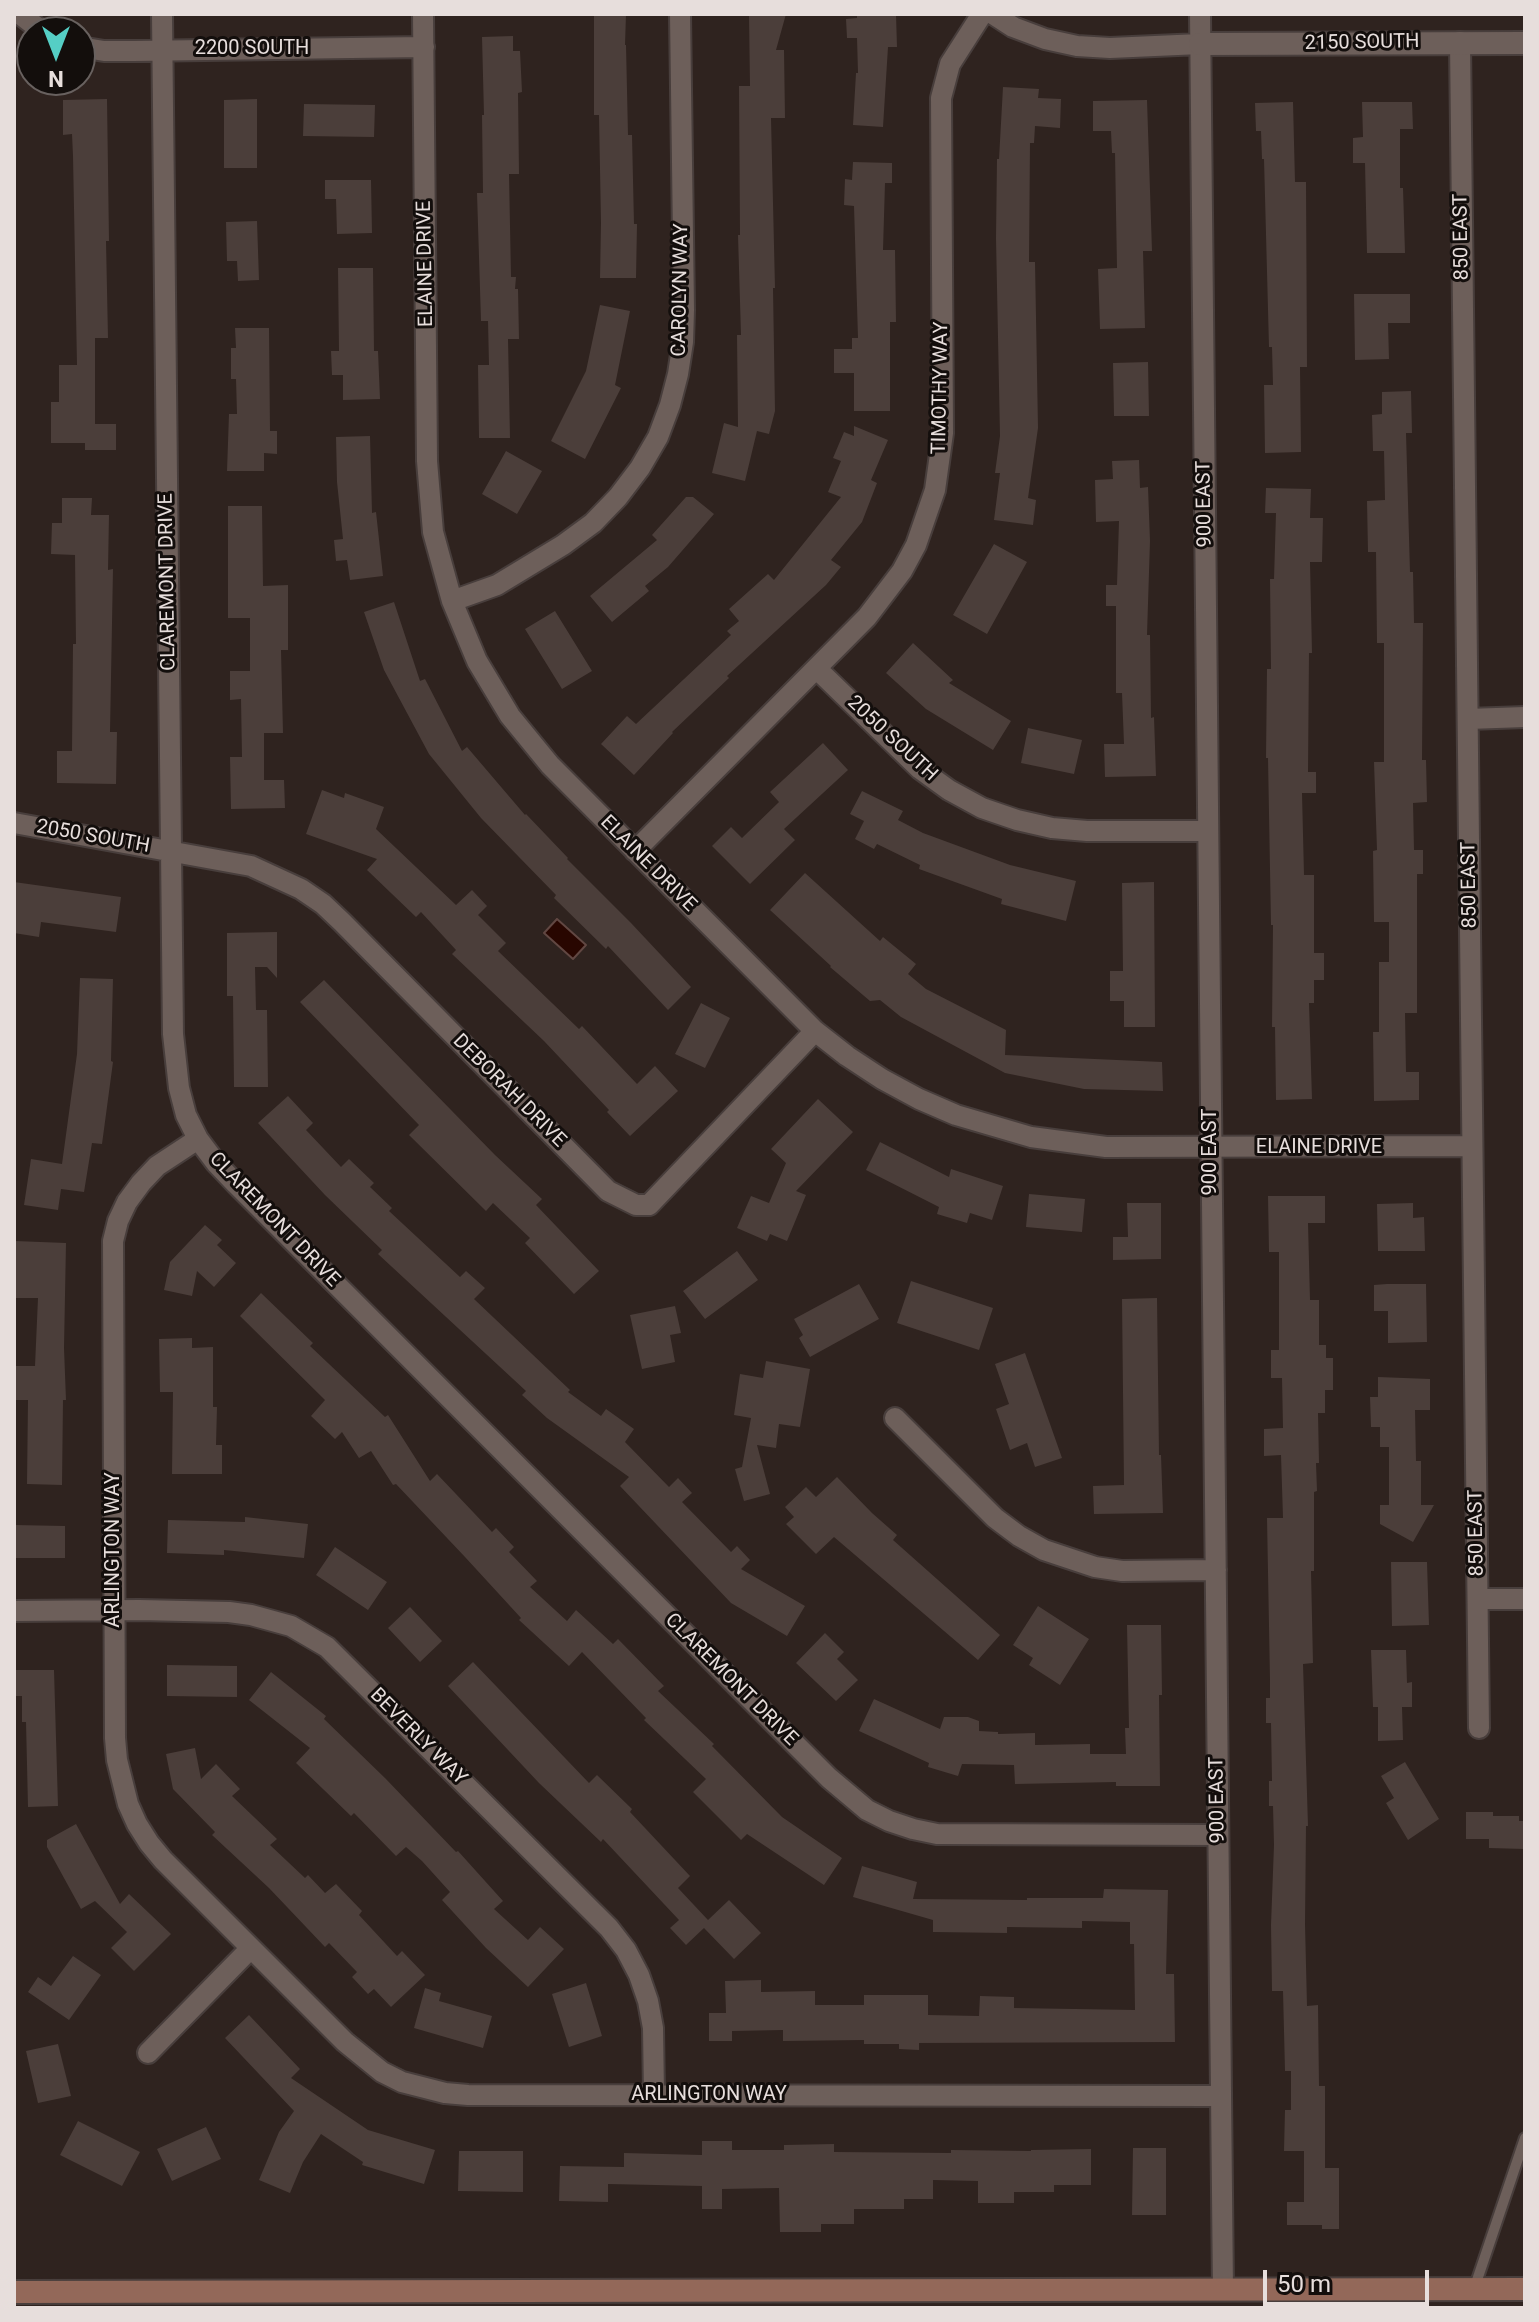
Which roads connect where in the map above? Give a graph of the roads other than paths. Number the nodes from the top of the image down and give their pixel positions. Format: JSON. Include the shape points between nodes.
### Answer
{"nodes":[{"id":1,"x":162,"y":14,"type":"edge"},
{"id":2,"x":423,"y":14,"type":"edge"},
{"id":3,"x":680,"y":14,"type":"edge"},
{"id":4,"x":982,"y":14,"type":"edge"},
{"id":5,"x":993,"y":14,"type":"edge"},
{"id":6,"x":1200,"y":14,"type":"edge"},
{"id":7,"x":1460,"y":42,"type":"junction"},
{"id":8,"x":1525,"y":43,"type":"edge"},
{"id":9,"x":1200,"y":44,"type":"junction"},
{"id":10,"x":424,"y":47,"type":"junction"},
{"id":11,"x":96,"y":50,"type":"edge"},
{"id":12,"x":163,"y":50,"type":"junction"},
{"id":13,"x":452,"y":601,"type":"junction"},
{"id":14,"x":817,"y":669,"type":"junction"},
{"id":15,"x":1525,"y":717,"type":"edge"},
{"id":16,"x":1468,"y":719,"type":"junction"},
{"id":17,"x":14,"y":823,"type":"edge"},
{"id":18,"x":1208,"y":831,"type":"junction"},
{"id":19,"x":171,"y":851,"type":"junction"},
{"id":20,"x":635,"y":851,"type":"junction"},
{"id":21,"x":815,"y":1031,"type":"junction"},
{"id":22,"x":198,"y":1139,"type":"junction"},
{"id":23,"x":1472,"y":1146,"type":"junction"},
{"id":24,"x":1211,"y":1148,"type":"junction"},
{"id":25,"x":895,"y":1418,"type":"dead end"},
{"id":26,"x":1216,"y":1570,"type":"junction"},
{"id":27,"x":1478,"y":1599,"type":"junction"},
{"id":28,"x":1525,"y":1599,"type":"edge"},
{"id":29,"x":14,"y":1611,"type":"edge"},
{"id":30,"x":114,"y":1611,"type":"junction"},
{"id":31,"x":1479,"y":1728,"type":"dead end"},
{"id":32,"x":1218,"y":1835,"type":"junction"},
{"id":33,"x":251,"y":1948,"type":"junction"},
{"id":34,"x":148,"y":2053,"type":"dead end"},
{"id":35,"x":654,"y":2095,"type":"junction"},
{"id":36,"x":1221,"y":2096,"type":"junction"},
{"id":37,"x":1525,"y":2138,"type":"edge"},
{"id":38,"x":1474,"y":2289,"type":"junction"},
{"id":39,"x":1525,"y":2289,"type":"edge"},
{"id":40,"x":14,"y":2292,"type":"edge"},
{"id":41,"x":1223,"y":2294,"type":"junction"}],
"edges":[{"from":1,"to":12,"type":"street","name":"CLAREMONT DRIVE"},
{"from":2,"to":10,"type":"street","name":"ELAINE DRIVE"},
{"from":3,"to":13,"type":"street","name":"CAROLYN WAY","via":[[683,342],[658,437],[640,468],[593,523],[497,585]]},
{"from":4,"to":14,"type":"street","name":"TIMOTHY WAY","via":[[950,64],[941,98],[943,433],[935,490],[902,571]]},
{"from":5,"to":9,"type":"street","via":[[1013,27],[1077,46]]},
{"from":6,"to":9,"type":"street","name":"900 EAST"},
{"from":7,"to":8,"type":"street","name":"2150 SOUTH"},
{"from":7,"to":9,"type":"street","name":"2150 SOUTH"},
{"from":7,"to":16,"type":"street","name":"850 EAST"},
{"from":9,"to":18,"type":"street","name":"900 EAST"},
{"from":10,"to":12,"type":"street","name":"2200 SOUTH"},
{"from":10,"to":13,"type":"street","name":"ELAINE DRIVE","via":[[429,497]]},
{"from":11,"to":12,"type":"street","name":"2200 SOUTH"},
{"from":12,"to":19,"type":"street","name":"CLAREMONT DRIVE"},
{"from":13,"to":20,"type":"street","name":"ELAINE DRIVE","via":[[477,661],[510,716]]},
{"from":14,"to":18,"type":"street","name":"2050 SOUTH","via":[[920,769],[982,808],[1052,828]]},
{"from":14,"to":20,"type":"street","name":"TIMOTHY WAY"},
{"from":15,"to":16,"type":"street"},
{"from":16,"to":23,"type":"street","name":"850 EAST"},
{"from":17,"to":19,"type":"street","name":"2050 SOUTH"},
{"from":18,"to":24,"type":"street","name":"900 EAST"},
{"from":19,"to":21,"type":"street","name":"DEBORAH DRIVE","via":[[251,866],[323,904],[608,1191],[636,1205],[649,1205]]},
{"from":19,"to":22,"type":"street","name":"CLAREMONT DRIVE","via":[[175,1061],[186,1115]]},
{"from":20,"to":21,"type":"street","name":"ELAINE DRIVE"},
{"from":21,"to":24,"type":"street","name":"ELAINE DRIVE","via":[[894,1085],[994,1128],[1106,1147]]},
{"from":22,"to":30,"type":"street","name":"ARLINGTON WAY","via":[[141,1183],[127,1202],[113,1241]]},
{"from":22,"to":32,"type":"street","name":"CLAREMONT DRIVE","via":[[236,1184],[867,1810],[937,1834]]},
{"from":23,"to":24,"type":"street","name":"ELAINE DRIVE"},
{"from":23,"to":27,"type":"street","name":"850 EAST"},
{"from":24,"to":26,"type":"street","name":"900 EAST"},
{"from":25,"to":26,"type":"street","via":[[995,1518],[1044,1550],[1122,1571]]},
{"from":26,"to":32,"type":"street","name":"900 EAST"},
{"from":27,"to":28,"type":"street"},
{"from":27,"to":31,"type":"street","name":"850 EAST"},
{"from":29,"to":30,"type":"street","name":"BEVERLY WAY"},
{"from":30,"to":33,"type":"street","name":"ARLINGTON WAY","via":[[115,1738],[128,1804],[163,1860]]},
{"from":30,"to":35,"type":"street","name":"BEVERLY WAY","via":[[251,1615],[291,1626],[327,1647],[626,1950],[648,2001]]},
{"from":32,"to":36,"type":"street","name":"900 EAST"},
{"from":33,"to":34,"type":"street"},
{"from":33,"to":35,"type":"street","name":"ARLINGTON WAY","via":[[363,2058],[402,2082],[468,2095]]},
{"from":35,"to":36,"type":"street","name":"ARLINGTON WAY"},
{"from":36,"to":41,"type":"street","name":"900 EAST"},
{"from":37,"to":38,"type":"lane"},
{"from":38,"to":39,"type":"main road"},
{"from":38,"to":41,"type":"main road"},
{"from":40,"to":41,"type":"main road"}]}
